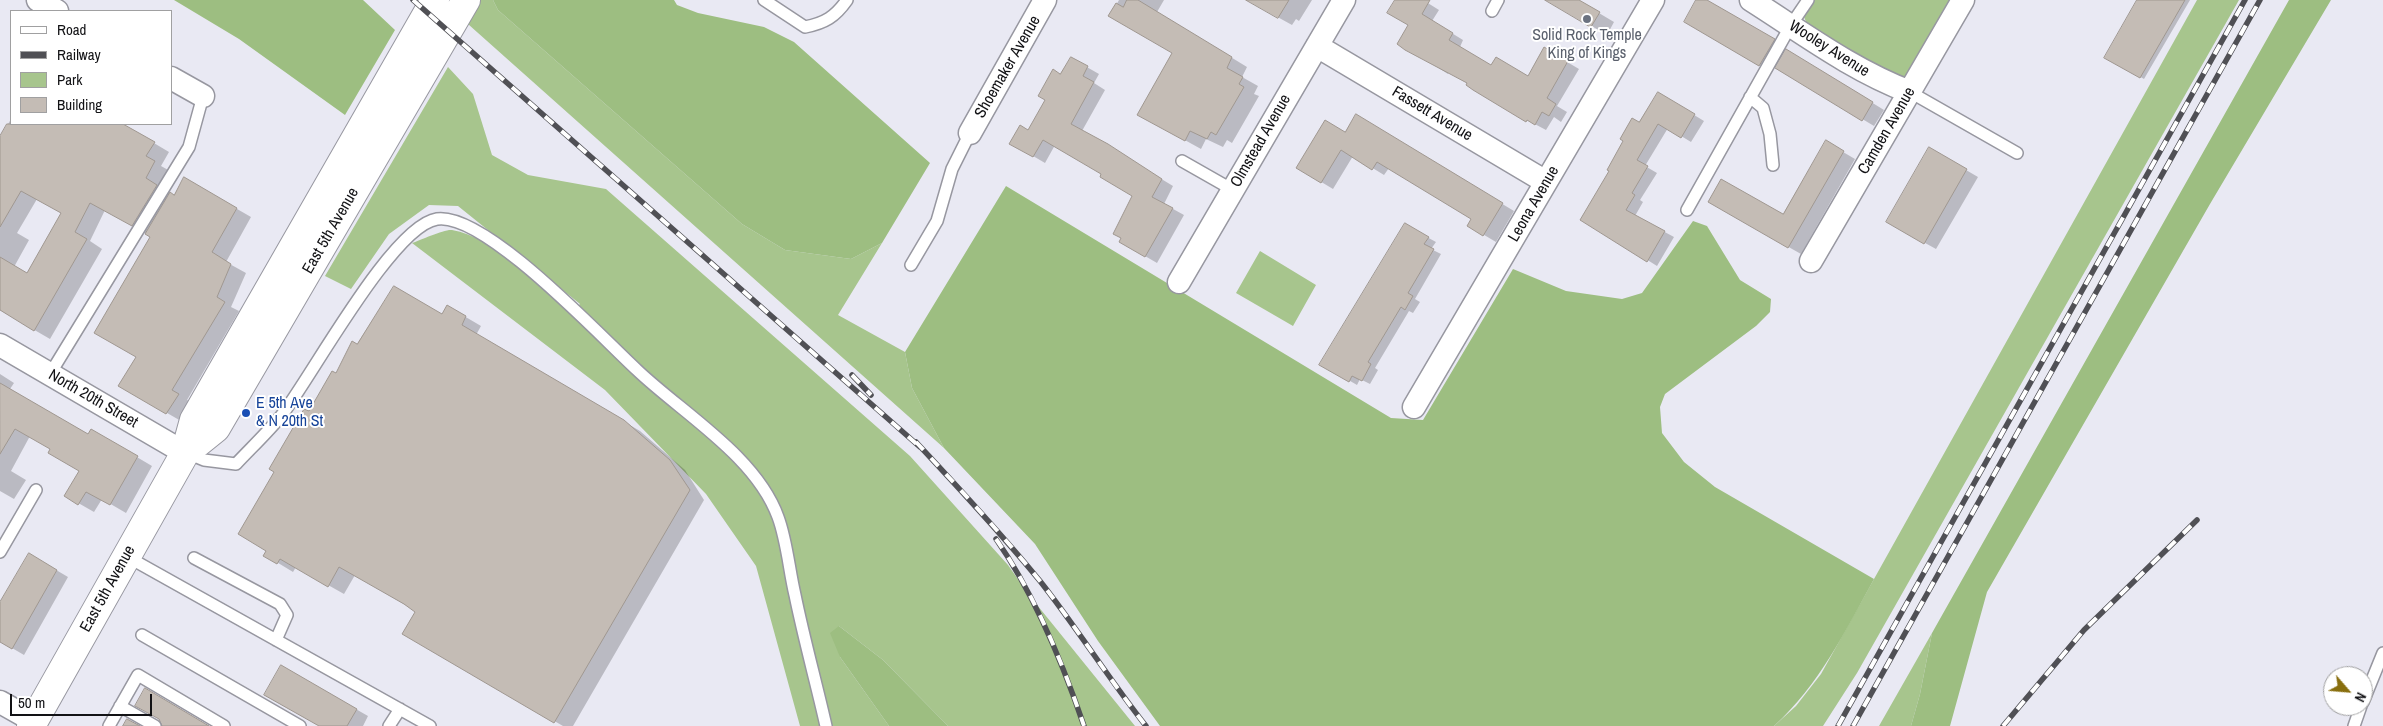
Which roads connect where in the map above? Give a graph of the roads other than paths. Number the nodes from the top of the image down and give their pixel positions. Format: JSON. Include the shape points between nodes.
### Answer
{"nodes":[{"id":1,"x":38,"y":0,"type":"edge"},
{"id":2,"x":435,"y":0,"type":"edge"},
{"id":3,"x":466,"y":0,"type":"edge"},
{"id":4,"x":764,"y":0,"type":"edge"},
{"id":5,"x":847,"y":0,"type":"edge"},
{"id":6,"x":1046,"y":0,"type":"edge"},
{"id":7,"x":1344,"y":0,"type":"edge"},
{"id":8,"x":1498,"y":0,"type":"edge"},
{"id":9,"x":1653,"y":0,"type":"edge"},
{"id":10,"x":1751,"y":0,"type":"edge"},
{"id":11,"x":1808,"y":0,"type":"edge"},
{"id":12,"x":1963,"y":0,"type":"edge"},
{"id":13,"x":55,"y":10,"type":"edge"},
{"id":14,"x":1492,"y":11,"type":"dead end"},
{"id":15,"x":1791,"y":25,"type":"junction"},
{"id":16,"x":1317,"y":46,"type":"junction"},
{"id":17,"x":172,"y":79,"type":"edge"},
{"id":18,"x":1910,"y":92,"type":"junction"},
{"id":19,"x":204,"y":96,"type":"joint"},
{"id":20,"x":1750,"y":97,"type":"junction"},
{"id":21,"x":970,"y":133,"type":"joint"},
{"id":22,"x":2017,"y":154,"type":"dead end"},
{"id":23,"x":1182,"y":161,"type":"dead end"},
{"id":24,"x":1773,"y":165,"type":"dead end"},
{"id":25,"x":1546,"y":182,"type":"junction"},
{"id":26,"x":1233,"y":190,"type":"junction"},
{"id":27,"x":1687,"y":210,"type":"dead end"},
{"id":28,"x":1811,"y":261,"type":"dead end"},
{"id":29,"x":911,"y":265,"type":"dead end"},
{"id":30,"x":1180,"y":282,"type":"dead end"},
{"id":31,"x":0,"y":345,"type":"edge"},
{"id":32,"x":50,"y":374,"type":"junction"},
{"id":33,"x":1414,"y":407,"type":"dead end"},
{"id":34,"x":185,"y":453,"type":"junction"},
{"id":35,"x":36,"y":490,"type":"dead end"},
{"id":36,"x":0,"y":552,"type":"edge"},
{"id":37,"x":126,"y":556,"type":"junction"},
{"id":38,"x":194,"y":558,"type":"dead end"},
{"id":39,"x":142,"y":635,"type":"dead end"},
{"id":40,"x":276,"y":640,"type":"junction"},
{"id":41,"x":2383,"y":653,"type":"edge"},
{"id":42,"x":2373,"y":678,"type":"edge"},
{"id":43,"x":0,"y":702,"type":"edge"},
{"id":44,"x":120,"y":706,"type":"junction"},
{"id":45,"x":400,"y":708,"type":"junction"},
{"id":46,"x":32,"y":723,"type":"edge"},
{"id":47,"x":109,"y":726,"type":"edge"},
{"id":48,"x":155,"y":726,"type":"edge"},
{"id":49,"x":224,"y":726,"type":"edge"},
{"id":50,"x":300,"y":726,"type":"edge"},
{"id":51,"x":389,"y":726,"type":"edge"},
{"id":52,"x":430,"y":726,"type":"edge"},
{"id":53,"x":826,"y":726,"type":"edge"}],
"edges":[{"from":1,"to":13,"type":"street"},
{"from":2,"to":34,"type":"main road","name":"East 5th Avenue","via":[[194,420]]},
{"from":3,"to":34,"type":"main road","name":"East 5th Avenue","via":[[216,428]]},
{"from":4,"to":5,"type":"lane","via":[[805,27],[823,24]]},
{"from":6,"to":21,"type":"street","name":"Shoemaker Avenue"},
{"from":7,"to":16,"type":"street","name":"Olmstead Avenue"},
{"from":8,"to":14,"type":"lane"},
{"from":9,"to":25,"type":"street","name":"Leona Avenue"},
{"from":10,"to":15,"type":"street","name":"Wooley Avenue"},
{"from":11,"to":15,"type":"lane"},
{"from":12,"to":18,"type":"street","name":"Camden Avenue"},
{"from":15,"to":18,"type":"street","name":"Wooley Avenue","via":[[1838,57]]},
{"from":15,"to":20,"type":"lane"},
{"from":16,"to":25,"type":"street","name":"Fassett Avenue"},
{"from":16,"to":26,"type":"street","name":"Olmstead Avenue"},
{"from":17,"to":19,"type":"street"},
{"from":18,"to":22,"type":"lane"},
{"from":18,"to":28,"type":"street","name":"Camden Avenue"},
{"from":19,"to":32,"type":"lane","via":[[189,147]]},
{"from":20,"to":24,"type":"lane","via":[[1763,108]]},
{"from":20,"to":27,"type":"lane"},
{"from":21,"to":29,"type":"lane","via":[[952,169],[937,221]]},
{"from":23,"to":26,"type":"lane"},
{"from":25,"to":33,"type":"street","name":"Leona Avenue"},
{"from":26,"to":30,"type":"street","name":"Olmstead Avenue"},
{"from":31,"to":32,"type":"street","name":"North 20th Street"},
{"from":32,"to":34,"type":"street","name":"North 20th Street"},
{"from":34,"to":37,"type":"main road","name":"East 5th Avenue"},
{"from":34,"to":53,"type":"lane","via":[[204,460],[236,464],[281,416],[385,262],[412,232],[436,219],[461,222],[519,260],[638,372],[723,442],[758,483],[778,516]]},
{"from":35,"to":36,"type":"lane"},
{"from":37,"to":40,"type":"lane"},
{"from":37,"to":46,"type":"main road","name":"East 5th Avenue"},
{"from":38,"to":40,"type":"lane","via":[[280,604],[288,615]]},
{"from":39,"to":50,"type":"lane"},
{"from":40,"to":45,"type":"lane"},
{"from":41,"to":42,"type":"lane"},
{"from":43,"to":46,"type":"street"},
{"from":44,"to":47,"type":"lane"},
{"from":44,"to":48,"type":"lane"},
{"from":44,"to":49,"type":"lane","via":[[138,675]]},
{"from":45,"to":51,"type":"lane"},
{"from":45,"to":52,"type":"lane"}]}
